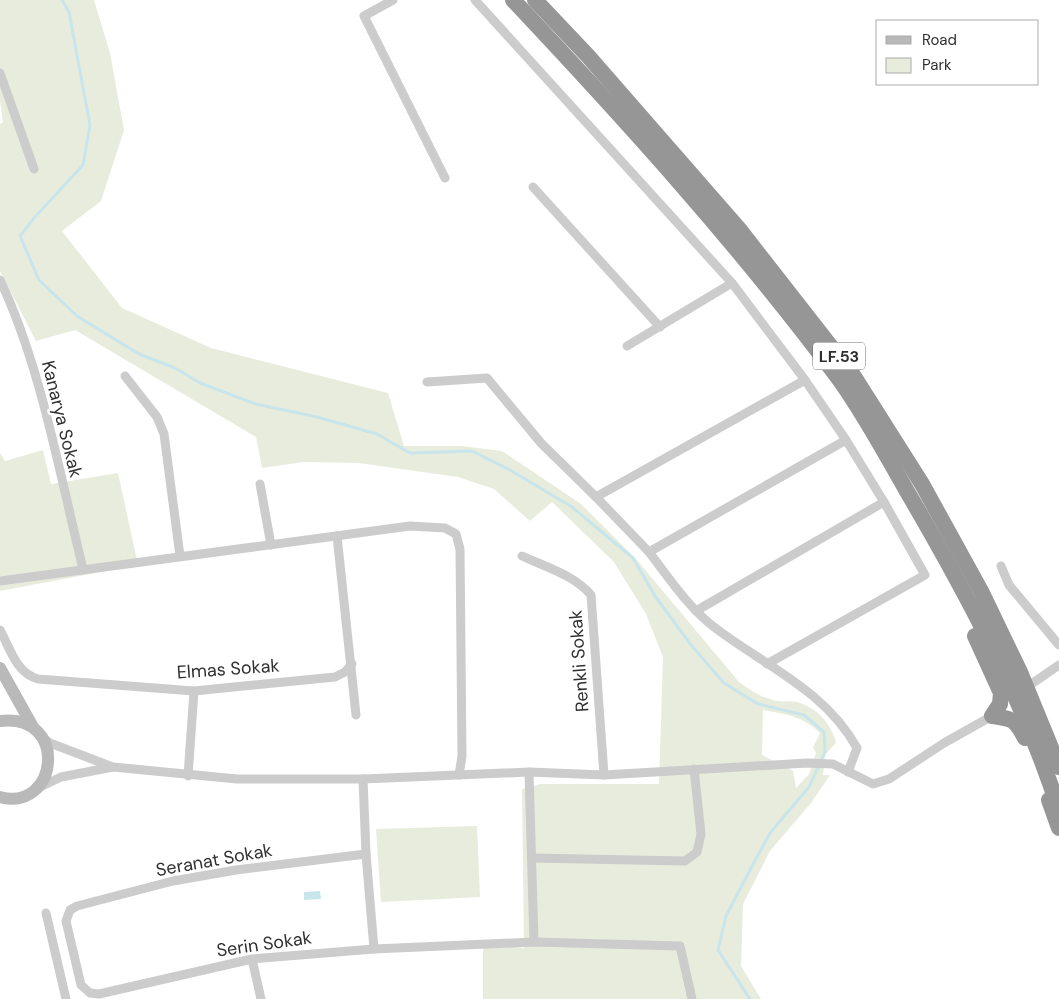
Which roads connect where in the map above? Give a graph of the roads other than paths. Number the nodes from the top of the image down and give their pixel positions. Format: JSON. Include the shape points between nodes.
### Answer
{"nodes":[{"id":1,"x":393,"y":0,"type":"edge"},
{"id":2,"x":474,"y":0,"type":"edge"},
{"id":3,"x":513,"y":0,"type":"edge"},
{"id":4,"x":535,"y":0,"type":"edge"},
{"id":5,"x":0,"y":73,"type":"edge"},
{"id":6,"x":34,"y":169,"type":"dead end"},
{"id":7,"x":445,"y":178,"type":"dead end"},
{"id":8,"x":533,"y":187,"type":"dead end"},
{"id":9,"x":0,"y":280,"type":"edge"},
{"id":10,"x":732,"y":284,"type":"junction"},
{"id":11,"x":660,"y":327,"type":"junction"},
{"id":12,"x":627,"y":346,"type":"dead end"},
{"id":13,"x":125,"y":376,"type":"dead end"},
{"id":14,"x":805,"y":380,"type":"junction"},
{"id":15,"x":428,"y":382,"type":"dead end"},
{"id":16,"x":854,"y":402,"type":"junction"},
{"id":17,"x":846,"y":440,"type":"junction"},
{"id":18,"x":260,"y":484,"type":"dead end"},
{"id":19,"x":596,"y":497,"type":"junction"},
{"id":20,"x":884,"y":502,"type":"junction"},
{"id":21,"x":338,"y":536,"type":"junction"},
{"id":22,"x":271,"y":545,"type":"junction"},
{"id":23,"x":649,"y":552,"type":"junction"},
{"id":24,"x":180,"y":556,"type":"junction"},
{"id":25,"x":522,"y":556,"type":"dead end"},
{"id":26,"x":1000,"y":566,"type":"dead end"},
{"id":27,"x":83,"y":569,"type":"junction"},
{"id":28,"x":0,"y":581,"type":"edge"},
{"id":29,"x":696,"y":611,"type":"junction"},
{"id":30,"x":0,"y":630,"type":"edge"},
{"id":31,"x":1059,"y":645,"type":"edge"},
{"id":32,"x":352,"y":664,"type":"junction"},
{"id":33,"x":767,"y":664,"type":"junction"},
{"id":34,"x":1059,"y":665,"type":"edge"},
{"id":35,"x":0,"y":668,"type":"edge"},
{"id":36,"x":1027,"y":687,"type":"junction"},
{"id":37,"x":194,"y":691,"type":"junction"},
{"id":38,"x":356,"y":715,"type":"dead end"},
{"id":39,"x":992,"y":716,"type":"junction"},
{"id":40,"x":0,"y":721,"type":"edge"},
{"id":41,"x":37,"y":731,"type":"junction"},
{"id":42,"x":1059,"y":767,"type":"edge"},
{"id":43,"x":113,"y":768,"type":"junction"},
{"id":44,"x":694,"y":769,"type":"junction"},
{"id":45,"x":529,"y":772,"type":"junction"},
{"id":46,"x":848,"y":772,"type":"junction"},
{"id":47,"x":459,"y":775,"type":"junction"},
{"id":48,"x":604,"y":775,"type":"junction"},
{"id":49,"x":188,"y":776,"type":"junction"},
{"id":50,"x":363,"y":779,"type":"junction"},
{"id":51,"x":36,"y":789,"type":"junction"},
{"id":52,"x":0,"y":797,"type":"edge"},
{"id":53,"x":1059,"y":810,"type":"edge"},
{"id":54,"x":1059,"y":828,"type":"edge"},
{"id":55,"x":366,"y":854,"type":"junction"},
{"id":56,"x":532,"y":858,"type":"junction"},
{"id":57,"x":70,"y":910,"type":"joint"},
{"id":58,"x":46,"y":913,"type":"dead end"},
{"id":59,"x":534,"y":942,"type":"junction"},
{"id":60,"x":374,"y":949,"type":"junction"},
{"id":61,"x":252,"y":958,"type":"junction"},
{"id":62,"x":66,"y":999,"type":"edge"},
{"id":63,"x":261,"y":999,"type":"edge"},
{"id":64,"x":692,"y":999,"type":"edge"}],
"edges":[{"from":1,"to":7,"type":"street","via":[[364,16]]},
{"from":2,"to":10,"type":"street"},
{"from":3,"to":16,"type":"highway","number":"LF.53","via":[[755,272]]},
{"from":4,"to":36,"type":"highway","number":"LF.53","via":[[739,230],[853,375],[890,430],[952,536]]},
{"from":5,"to":6,"type":"street"},
{"from":8,"to":11,"type":"street"},
{"from":9,"to":27,"type":"street","name":"Kanarya Sokak","via":[[13,308],[34,373]]},
{"from":10,"to":11,"type":"street"},
{"from":10,"to":14,"type":"street"},
{"from":11,"to":12,"type":"street"},
{"from":13,"to":24,"type":"street","via":[[157,417],[164,434]]},
{"from":14,"to":17,"type":"street"},
{"from":14,"to":19,"type":"street"},
{"from":15,"to":19,"type":"street","via":[[487,378],[541,443]]},
{"from":16,"to":39,"type":"highway","via":[[954,593],[1001,693],[1000,704]]},
{"from":16,"to":53,"type":"highway","number":"LF.53","via":[[947,559],[991,645],[1012,688]]},
{"from":17,"to":20,"type":"street"},
{"from":17,"to":23,"type":"street"},
{"from":18,"to":22,"type":"street"},
{"from":19,"to":23,"type":"street"},
{"from":20,"to":29,"type":"street"},
{"from":20,"to":33,"type":"street","via":[[925,575]]},
{"from":21,"to":22,"type":"street"},
{"from":21,"to":32,"type":"street"},
{"from":21,"to":47,"type":"street","via":[[410,526],[445,528],[456,534],[460,549],[462,756]]},
{"from":22,"to":24,"type":"street"},
{"from":23,"to":29,"type":"street"},
{"from":24,"to":27,"type":"street"},
{"from":25,"to":48,"type":"street","name":"Renkli Sokak","via":[[567,576],[591,595]]},
{"from":26,"to":31,"type":"street","via":[[1009,585]]},
{"from":27,"to":28,"type":"street"},
{"from":29,"to":33,"type":"street"},
{"from":30,"to":37,"type":"street","name":"Elmas Sokak","via":[[21,670],[28,676]]},
{"from":32,"to":37,"type":"street","name":"Elmas Sokak","via":[[334,677]]},
{"from":32,"to":38,"type":"street"},
{"from":33,"to":46,"type":"street","via":[[803,686],[846,726],[858,748]]},
{"from":34,"to":36,"type":"street"},
{"from":35,"to":41,"type":"street"},
{"from":36,"to":42,"type":"highway","number":"LF.53"},
{"from":37,"to":49,"type":"street"},
{"from":39,"to":46,"type":"street","via":[[889,779],[872,784]]},
{"from":39,"to":54,"type":"highway","via":[[1017,722]]},
{"from":40,"to":41,"type":"street","via":[[11,720]]},
{"from":41,"to":43,"type":"street","via":[[50,743]]},
{"from":41,"to":51,"type":"street","via":[[47,746],[49,758],[48,769]]},
{"from":43,"to":49,"type":"street"},
{"from":43,"to":51,"type":"street","via":[[61,777]]},
{"from":44,"to":46,"type":"street","via":[[807,763],[833,764]]},
{"from":44,"to":48,"type":"street"},
{"from":44,"to":56,"type":"street","via":[[701,834],[696,852],[685,861]]},
{"from":45,"to":47,"type":"street"},
{"from":45,"to":48,"type":"street"},
{"from":45,"to":56,"type":"street"},
{"from":47,"to":50,"type":"street"},
{"from":49,"to":50,"type":"street"},
{"from":50,"to":55,"type":"street"},
{"from":51,"to":52,"type":"street","via":[[15,799]]},
{"from":55,"to":57,"type":"street","name":"Seranat Sokak","via":[[173,881]]},
{"from":55,"to":60,"type":"street"},
{"from":56,"to":59,"type":"street"},
{"from":57,"to":61,"type":"street","name":"Serin Sokak","via":[[66,921],[81,985],[90,993],[99,994]]},
{"from":58,"to":62,"type":"street"},
{"from":59,"to":60,"type":"street","name":"Serin Sokak"},
{"from":59,"to":64,"type":"street","name":"Serin Sokak","via":[[680,946]]},
{"from":60,"to":61,"type":"street","name":"Serin Sokak"},
{"from":61,"to":63,"type":"street"}]}
